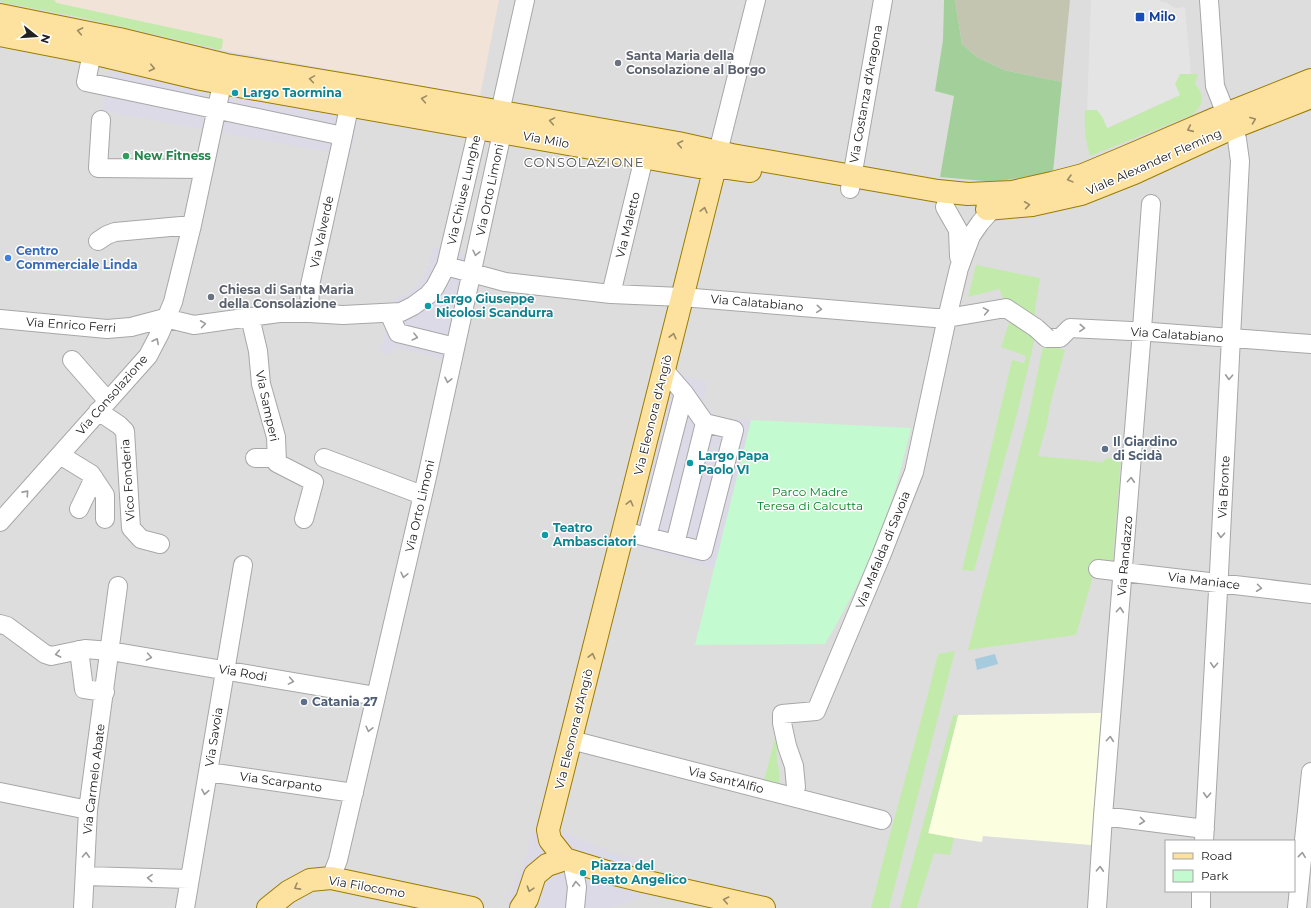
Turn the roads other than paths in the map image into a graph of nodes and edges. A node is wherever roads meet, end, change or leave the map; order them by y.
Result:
1 (525, 0) edge
2 (756, 0) edge
3 (882, 0) edge
4 (1209, 0) edge
5 (0, 14) edge
6 (0, 35) edge
7 (116, 49) junction
8 (92, 53) junction
9 (224, 74) junction
10 (1311, 80) edge
11 (357, 97) junction
12 (1311, 98) edge
13 (217, 109) junction
14 (101, 120) dead end
15 (501, 123) junction
16 (1231, 125) junction
17 (478, 129) junction
18 (341, 144) junction
19 (646, 148) junction
20 (716, 160) junction
21 (204, 169) junction
22 (851, 182) junction
23 (1151, 204) dead end
24 (945, 207) junction
25 (993, 208) junction
26 (192, 225) junction
27 (98, 241) dead end
28 (448, 258) junction
29 (959, 268) junction
30 (472, 273) junction
31 (611, 294) junction
32 (682, 298) junction
33 (309, 313) junction
34 (390, 313) junction
35 (250, 317) junction
36 (165, 318) junction
37 (947, 318) junction
38 (0, 319) edge
39 (1142, 332) junction
40 (1231, 338) junction
41 (1311, 344) edge
42 (456, 347) junction
43 (72, 360) dead end
44 (664, 370) junction
45 (684, 393) junction
46 (103, 406) junction
47 (705, 423) junction
48 (60, 455) junction
49 (255, 458) dead end
50 (276, 458) junction
51 (324, 458) dead end
52 (94, 478) junction
53 (422, 495) junction
54 (79, 509) dead end
55 (105, 519) dead end
56 (304, 519) dead end
57 (0, 522) edge
58 (623, 531) junction
59 (647, 537) junction
60 (160, 544) dead end
61 (675, 544) junction
62 (243, 565) dead end
63 (1098, 569) dead end
64 (1123, 571) junction
65 (1219, 582) junction
66 (118, 586) dead end
67 (1311, 594) edge
68 (0, 624) edge
69 (79, 650) junction
70 (110, 651) junction
71 (225, 670) junction
72 (105, 692) junction
73 (376, 696) junction
74 (571, 740) junction
75 (208, 772) junction
76 (1311, 772) edge
77 (0, 792) edge
78 (354, 793) junction
79 (793, 797) junction
80 (88, 810) junction
81 (1103, 816) junction
82 (882, 820) dead end
83 (1204, 835) edge
84 (569, 860) junction
85 (85, 876) junction
86 (331, 878) junction
87 (190, 879) junction
88 (1201, 892) edge
89 (412, 902) edge
90 (83, 908) edge
91 (185, 908) edge
92 (268, 908) edge
93 (472, 908) edge
94 (521, 908) edge
95 (575, 908) edge
96 (764, 908) edge
97 (1097, 908) edge
98 (1200, 908) edge
99 (1297, 908) edge

1 - 15 street, Via Orto Limoni
2 - 20 street, Via Eleonora d'Angiò
3 - 22 street, Via Costanza d'Aragona
4 - 16 street, Via Bronte
7 -> 5 main road
6 - 8 main road
7 - 8 main road
7 - 9 main road
8 - 13 street
9 - 11 main road
9 - 13 street, Via Consolazione
10 - 16 main road, Viale Alexander Fleming
15 -> 11 main road, Via Milo
11 - 17 main road, Via Milo
11 - 18 street, Via Valverde
16 -> 12 main road, Viale Alexander Fleming
13 - 18 street
13 - 21 street, Via Consolazione
14 - 21 street
15 - 17 main road, Via Milo
15 - 19 main road, Via Milo
15 -> 30 street, Via Orto Limoni
16 -> 22 main road, Viale Alexander Fleming
25 -> 16 main road, Viale Alexander Fleming
16 - 40 street, Via Bronte
17 - 28 street, Via Chiuse Lunghe
18 - 33 street, Via Valverde
19 - 20 main road, Via Milo
19 - 31 street, Via Maletto
20 - 22 main road, Via Milo
32 -> 20 main road, Via Eleonora d'Angiò
21 - 26 street, Via Consolazione
22 - 24 main road, Viale Alexander Fleming
23 - 39 street, Via Randazzo
24 - 25 main road, Viale Alexander Fleming
24 - 29 street
25 - 29 street
26 - 27 street
26 - 36 street, Via Consolazione
28 - 30 street, Via Calatabiano
28 - 34 street, Via Chiuse Lunghe
29 - 37 street, Via Mafalda di Savoia
30 - 31 street, Via Calatabiano
30 - 42 street, Via Orto Limoni
31 - 32 street, Via Calatabiano
32 -> 37 street, Via Calatabiano
44 -> 32 main road, Via Eleonora d'Angiò
33 - 34 street
33 - 35 street
34 -> 42 street
36 -> 35 street
35 - 50 street, Via Samperi
36 - 38 street, Via Enrico Ferri
46 -> 36 street, Via Consolazione
37 -> 39 street, Via Calatabiano
37 - 79 street, Via Mafalda di Savoia
39 - 40 street, Via Calatabiano
64 -> 39 street, Via Randazzo
40 - 41 street, Via Calatabiano
40 -> 65 street, Via Bronte
42 -> 53 street, Via Orto Limoni
43 - 46 street, Vico Fonderia
44 - 45 street
58 -> 44 main road, Via Eleonora d'Angiò
45 - 47 street
45 - 59 street
46 - 48 street, Via Consolazione
46 - 60 street, Vico Fonderia
47 - 61 street
47 - 61 street
48 - 52 street
57 -> 48 street, Via Consolazione
49 - 50 street
50 - 56 street, Via Samperi
51 - 53 street
52 - 54 street
52 - 55 street
53 -> 73 street, Via Orto Limoni
58 - 59 street
74 -> 58 main road, Via Eleonora d'Angiò
59 - 61 street
62 - 71 street, Via Savoia
63 - 64 street, Via Maniace
64 - 65 street, Via Maniace
81 -> 64 street, Via Randazzo
65 -> 67 street, Via Maniace
65 -> 83 street, Via Bronte
66 - 70 street, Via Carmelo Abate
69 -> 68 street, Via Rodi
69 - 70 street, Via Rodi
69 - 72 street
70 -> 71 street, Via Rodi
70 - 72 street, Via Carmelo Abate
71 -> 73 street, Via Rodi
71 - 75 street, Via Savoia
72 - 80 street, Via Carmelo Abate
73 -> 78 street, Via Orto Limoni
74 - 79 street, Via Sant'Alfio
74 - 84 main road, Via Eleonora d'Angiò
75 - 78 street, Via Scarpanto
75 -> 87 street, Via Savoia
99 -> 76 street
77 - 80 street
78 - 86 street, Via Orto Limoni
79 - 82 street, Via Sant'Alfio
85 -> 80 street, Via Carmelo Abate
81 -> 83 street
97 -> 81 street, Via Randazzo
84 -> 94 main road
95 -> 84 street
96 -> 84 main road
87 -> 85 street
85 - 90 street, Via Carmelo Abate
86 - 89 main road, Via Filocomo
86 -> 92 main road, Via Filocomo
87 - 91 street, Via Savoia
88 - 98 street
89 - 93 main road, Via Filocomo

